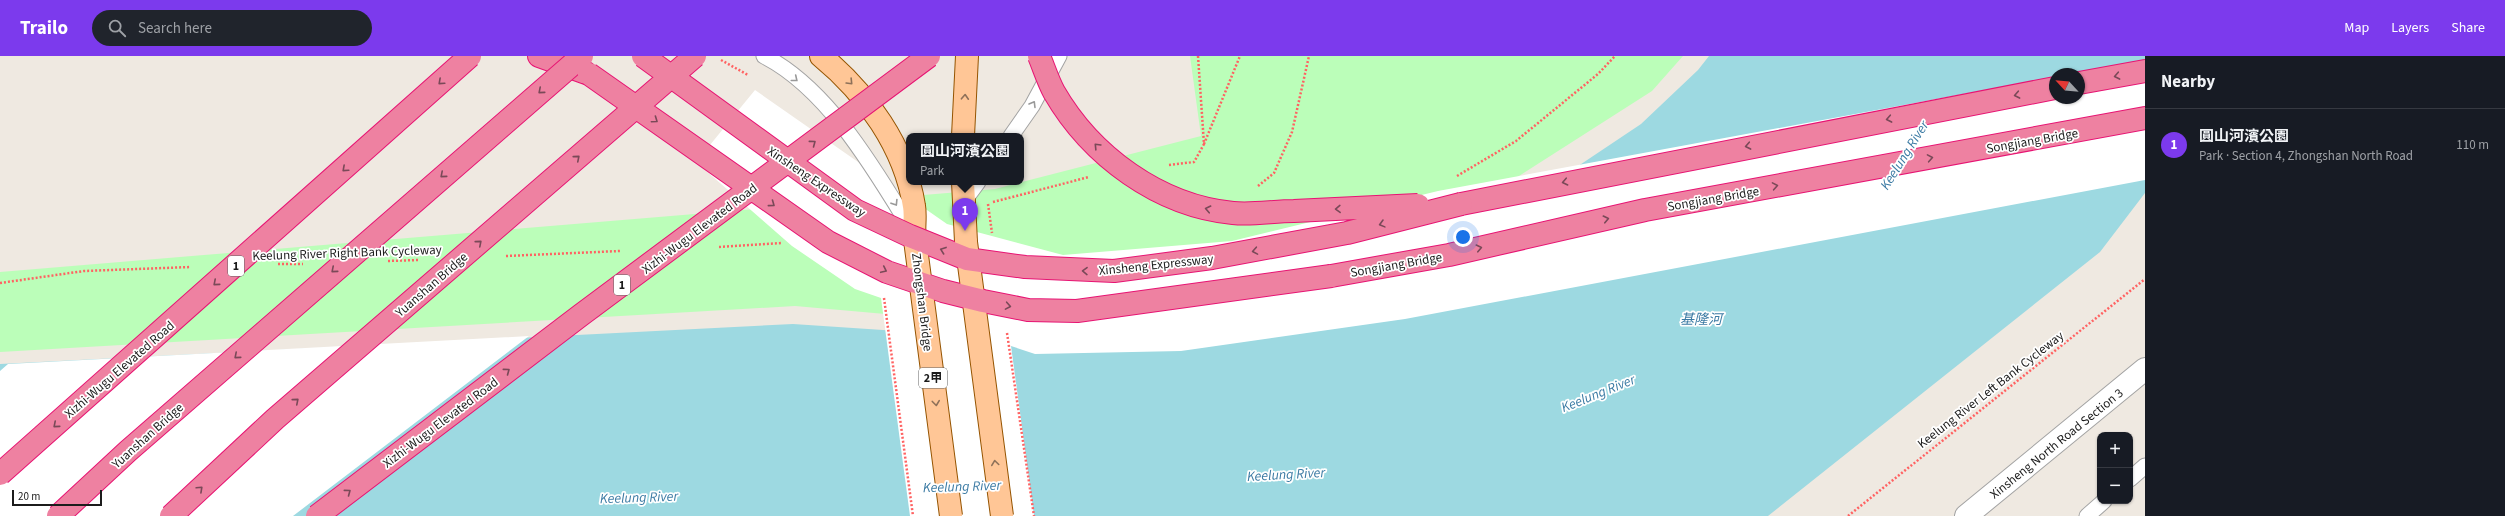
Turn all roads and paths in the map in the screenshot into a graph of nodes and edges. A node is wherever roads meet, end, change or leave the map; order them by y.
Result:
1 (470, 56) edge
2 (539, 56) edge
3 (557, 56) edge
4 (643, 56) edge
5 (695, 56) edge
6 (764, 56) edge
7 (821, 56) edge
8 (929, 56) edge
9 (967, 56) edge
10 (1039, 56) edge
11 (1059, 56) edge
12 (1198, 56) edge
13 (1240, 56) edge
14 (1309, 56) edge
15 (718, 59) dead end
16 (585, 65) edge
17 (2145, 71) edge
18 (750, 76) dead end
19 (2085, 82) edge
20 (2049, 89) edge
21 (2145, 118) edge
22 (2145, 123) edge
23 (2096, 128) junction
24 (963, 133) edge
25 (1013, 133) edge
26 (906, 176) edge
27 (908, 185) edge
28 (973, 185) edge
29 (1256, 188) dead end
30 (964, 191) edge
31 (988, 204) dead end
32 (1461, 204) junction
33 (992, 235) dead end
34 (914, 236) junction
35 (784, 243) dead end
36 (714, 247) dead end
37 (626, 251) dead end
38 (498, 257) dead end
39 (427, 259) dead end
40 (387, 261) dead end
41 (307, 263) dead end
42 (275, 264) dead end
43 (195, 267) dead end
44 (2145, 279) edge
45 (0, 283) edge
46 (884, 296) dead end
47 (1006, 328) dead end
48 (2145, 369) edge
49 (2145, 466) edge
50 (0, 474) edge
51 (2133, 476) edge
52 (2101, 504) edge
53 (58, 516) edge
54 (171, 516) edge
55 (317, 516) edge
56 (913, 516) edge
57 (951, 516) edge
58 (1002, 516) edge
59 (1034, 516) edge
60 (1848, 516) edge
61 (1966, 516) edge
62 (2087, 516) edge

1 -> 50 highway, Xizhi-Wugu Elevated Road / 1, bridge
2 - 16 highway
3 - 16 highway
32 -> 4 highway, Xinsheng Expressway, bridge
54 -> 5 highway, Yuanshan Bridge, bridge
6 -> 34 lane
7 -> 26 main road, 2甲
55 -> 8 highway, Xizhi-Wugu Elevated Road / 1, bridge
24 -> 9 main road
32 -> 10 highway, bridge
25 -> 11 lane
12 - 13 path
14 - 29 path
15 - 18 path
16 -> 23 highway, Songjiang Bridge, bridge
16 -> 53 highway, Yuanshan Bridge, bridge
17 -> 19 highway
20 -> 32 highway
21 - 23 highway
22 - 23 highway
27 -> 34 main road, 2甲
28 - 30 lane
58 -> 30 main road, bridge
31 - 33 path, bridge
34 -> 57 main road, Zhongshan Bridge / 2甲, bridge
35 - 36 path
37 - 38 path
39 - 40 path, Keelung River Right Bank Cycleway
41 - 42 path, Keelung River Right Bank Cycleway
43 - 45 path
44 - 60 path, Keelung River Left Bank Cycleway
46 - 56 path, bridge
47 - 59 path, bridge
48 - 61 street, Xinsheng North Road Section 3
49 - 51 lane
52 - 62 lane

